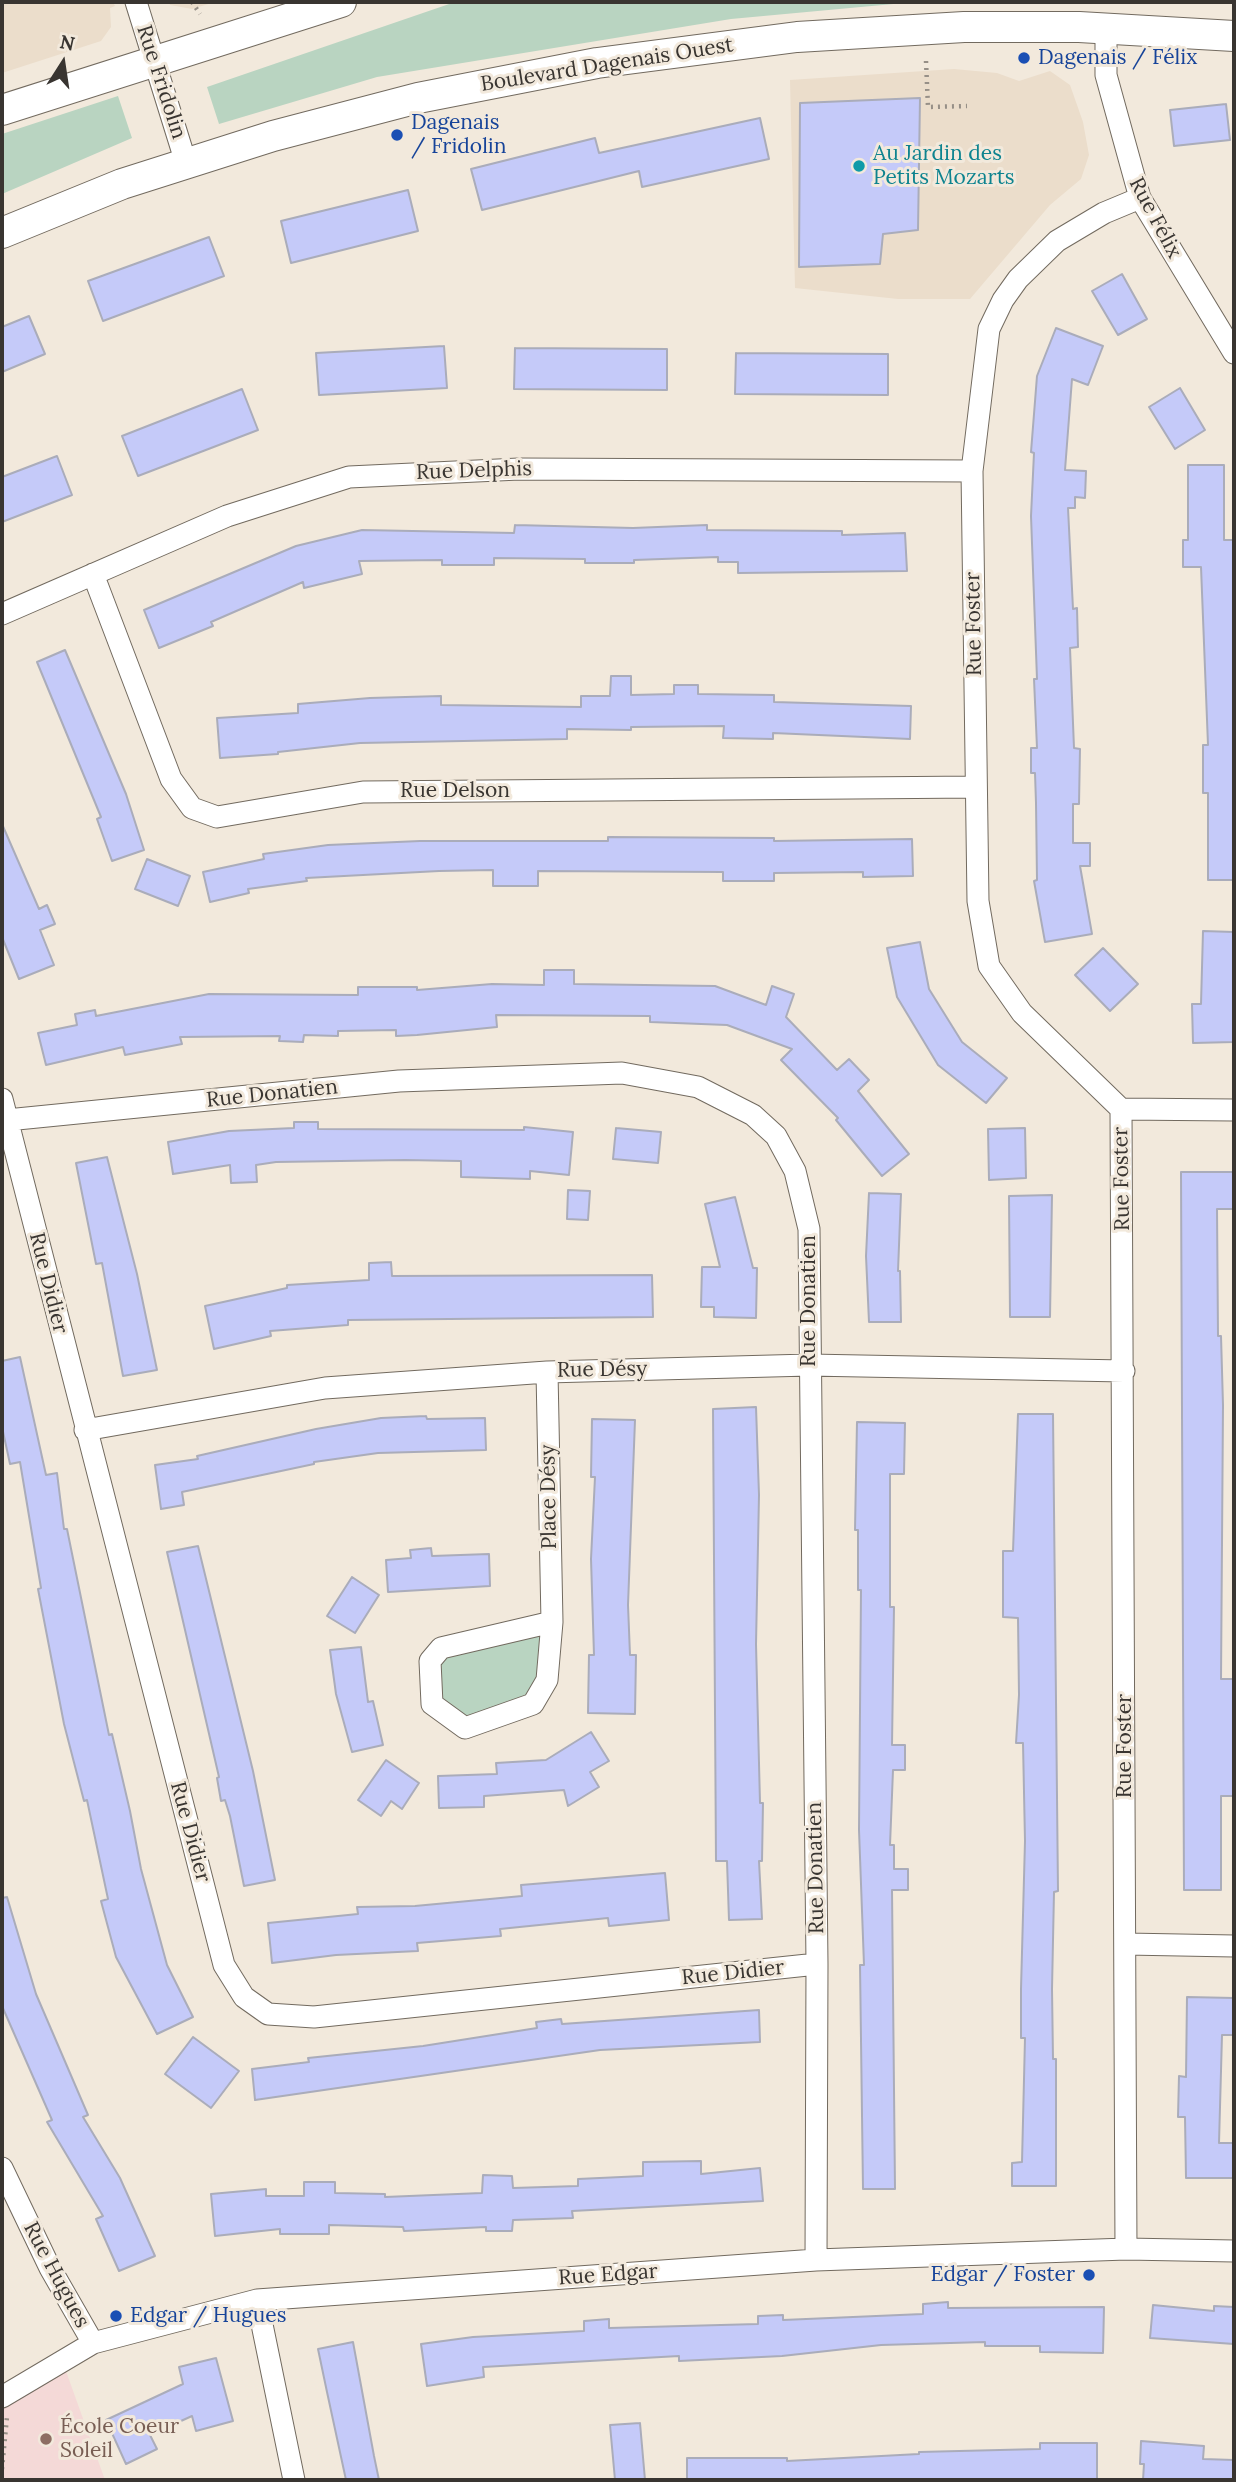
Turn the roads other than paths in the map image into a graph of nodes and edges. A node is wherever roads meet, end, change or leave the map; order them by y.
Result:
1 (135, 2) edge
2 (341, 2) edge
3 (1106, 28) junction
4 (1234, 36) edge
5 (154, 61) junction
6 (2, 110) edge
7 (187, 163) junction
8 (1140, 198) junction
9 (2, 233) edge
10 (1234, 353) edge
11 (972, 471) junction
12 (93, 574) junction
13 (2, 614) edge
14 (976, 787) junction
15 (2, 1099) edge
16 (1121, 1109) junction
17 (1234, 1110) edge
18 (8, 1120) junction
19 (809, 1366) junction
20 (1124, 1371) junction
21 (547, 1372) junction
22 (85, 1430) junction
23 (552, 1622) junction
24 (1126, 1944) junction
25 (1234, 1946) edge
26 (817, 1964) junction
27 (2, 2168) edge
28 (1126, 2249) junction
29 (1234, 2251) edge
30 (816, 2260) junction
31 (257, 2300) junction
32 (93, 2343) junction
33 (6, 2394) edge
34 (294, 2480) edge

1 - 5 street, Rue Fridolin
2 - 5 main road
3 - 4 main road, Boulevard Dagenais Ouest
3 - 7 main road, Boulevard Dagenais Ouest
3 - 8 street, Rue Félix
5 - 6 main road
5 - 7 street, Rue Fridolin
7 - 9 main road, Boulevard Dagenais Ouest
8 - 10 street, Rue Félix
8 - 11 street, Rue Foster
11 - 12 street, Rue Delphis
11 - 14 street, Rue Foster
12 - 13 street, Rue Delphis
12 - 14 street, Rue Delson
14 - 16 street, Rue Foster
15 - 18 street, Rue Didier
16 - 17 street
16 - 20 street, Rue Foster
18 - 19 street, Rue Donatien
18 - 22 street, Rue Didier
19 - 20 street, Rue Désy
19 - 21 street, Rue Désy
19 - 26 street, Rue Donatien
20 - 24 street, Rue Foster
21 - 22 street, Rue Désy
21 - 23 street, Place Désy
22 - 26 street, Rue Didier
23 - 23 street, Place Désy
24 - 25 street
24 - 28 street, Rue Foster
26 - 30 street, Rue Donatien
27 - 32 street, Rue Hugues
28 - 29 street, Rue Edgar
28 - 30 street, Rue Edgar
30 - 31 street, Rue Edgar
31 - 32 street, Rue Edgar
31 - 34 street
32 - 33 street, Rue Edgar

